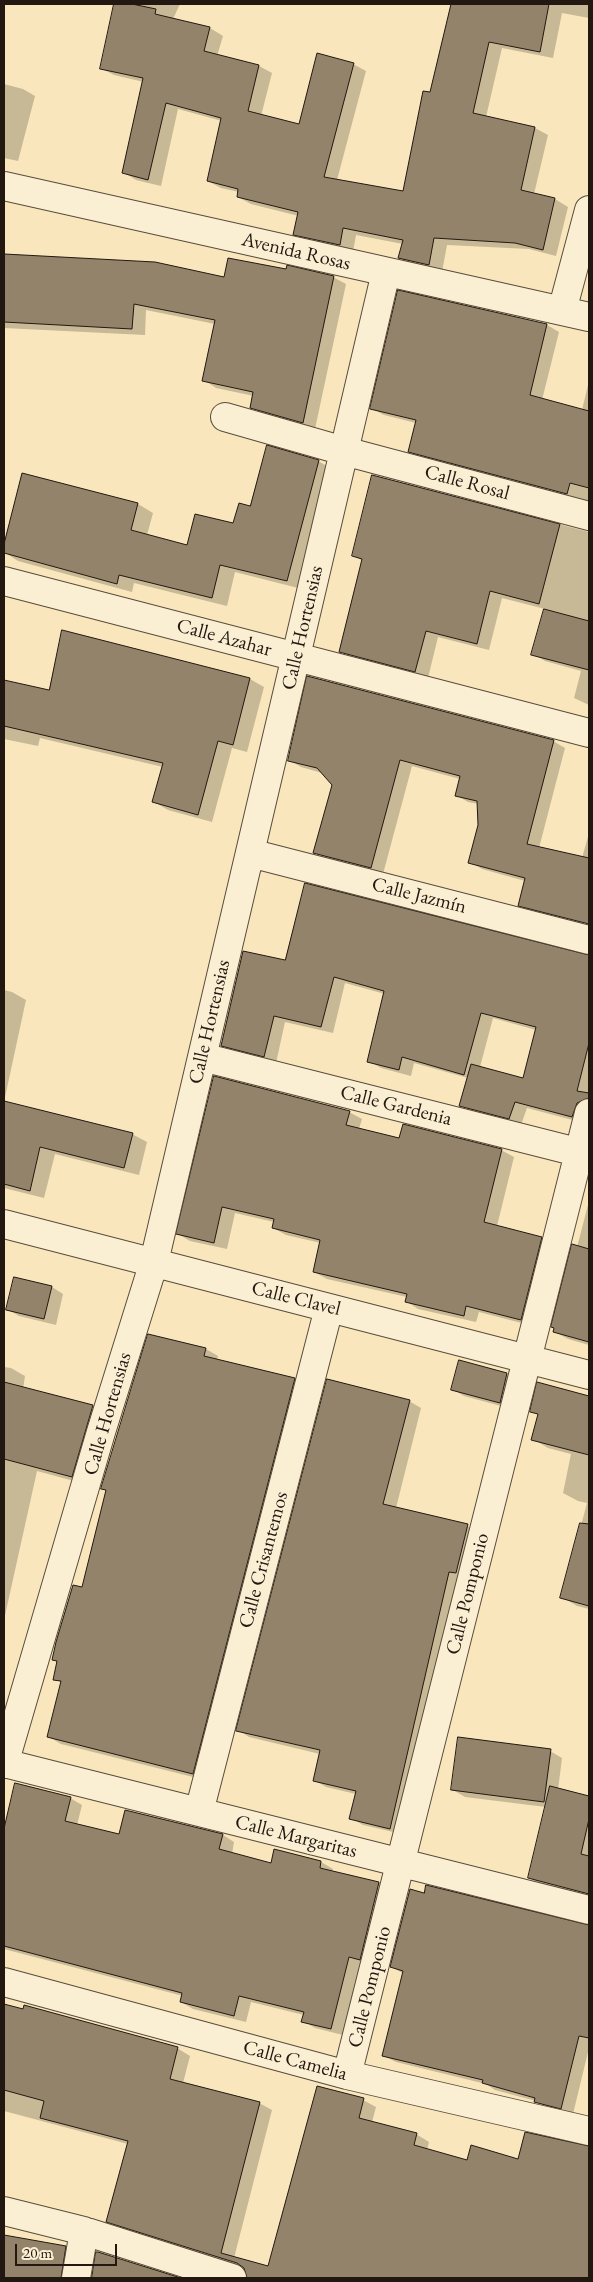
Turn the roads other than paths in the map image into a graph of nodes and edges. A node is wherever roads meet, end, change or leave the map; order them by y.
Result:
1 (4, 186) edge
2 (589, 210) edge
3 (386, 272) junction
4 (562, 311) junction
5 (589, 317) edge
6 (225, 417) dead end
7 (344, 451) junction
8 (589, 516) edge
9 (4, 582) edge
10 (296, 657) junction
11 (589, 733) edge
12 (250, 852) junction
13 (589, 940) edge
14 (202, 1057) junction
15 (589, 1113) edge
16 (584, 1154) edge
17 (4, 1224) edge
18 (154, 1262) junction
19 (329, 1308) junction
20 (528, 1359) junction
21 (589, 1375) edge
22 (4, 1764) edge
23 (199, 1812) junction
24 (401, 1863) junction
25 (589, 1910) edge
26 (4, 1982) edge
27 (347, 2075) junction
28 (589, 2131) edge
29 (4, 2211) edge
30 (84, 2231) junction
31 (76, 2278) edge
32 (232, 2278) edge

1 - 3 street, Avenida Rosas
2 - 4 street
3 - 4 street, Avenida Rosas
3 - 7 street, Calle Hortensias
4 - 5 street, Avenida Rosas
6 - 7 street, Calle Rosal
7 - 8 street, Calle Rosal
7 - 10 street, Calle Hortensias
9 - 10 street, Calle Azahar
10 - 11 street, Calle Azahar
10 - 12 street, Calle Hortensias
12 - 13 street, Calle Jazmín
12 - 14 street, Calle Hortensias
14 - 16 street, Calle Gardenia
14 - 18 street, Calle Hortensias
15 - 16 street, Calle Pomponio
16 - 20 street, Calle Pomponio
17 - 18 street, Calle Clavel
18 - 19 street, Calle Clavel
18 - 22 street, Calle Hortensias
19 - 20 street, Calle Clavel
19 - 23 street, Calle Crisantemos
20 - 21 street, Calle Clavel
20 - 24 street, Calle Pomponio
22 - 23 street, Calle Margaritas
23 - 24 street, Calle Margaritas
24 - 25 street, Calle Margaritas
24 - 27 street, Calle Pomponio
26 - 27 street, Calle Camelia
27 - 28 street, Calle Camelia
29 - 30 street
30 - 31 street
30 - 32 street

